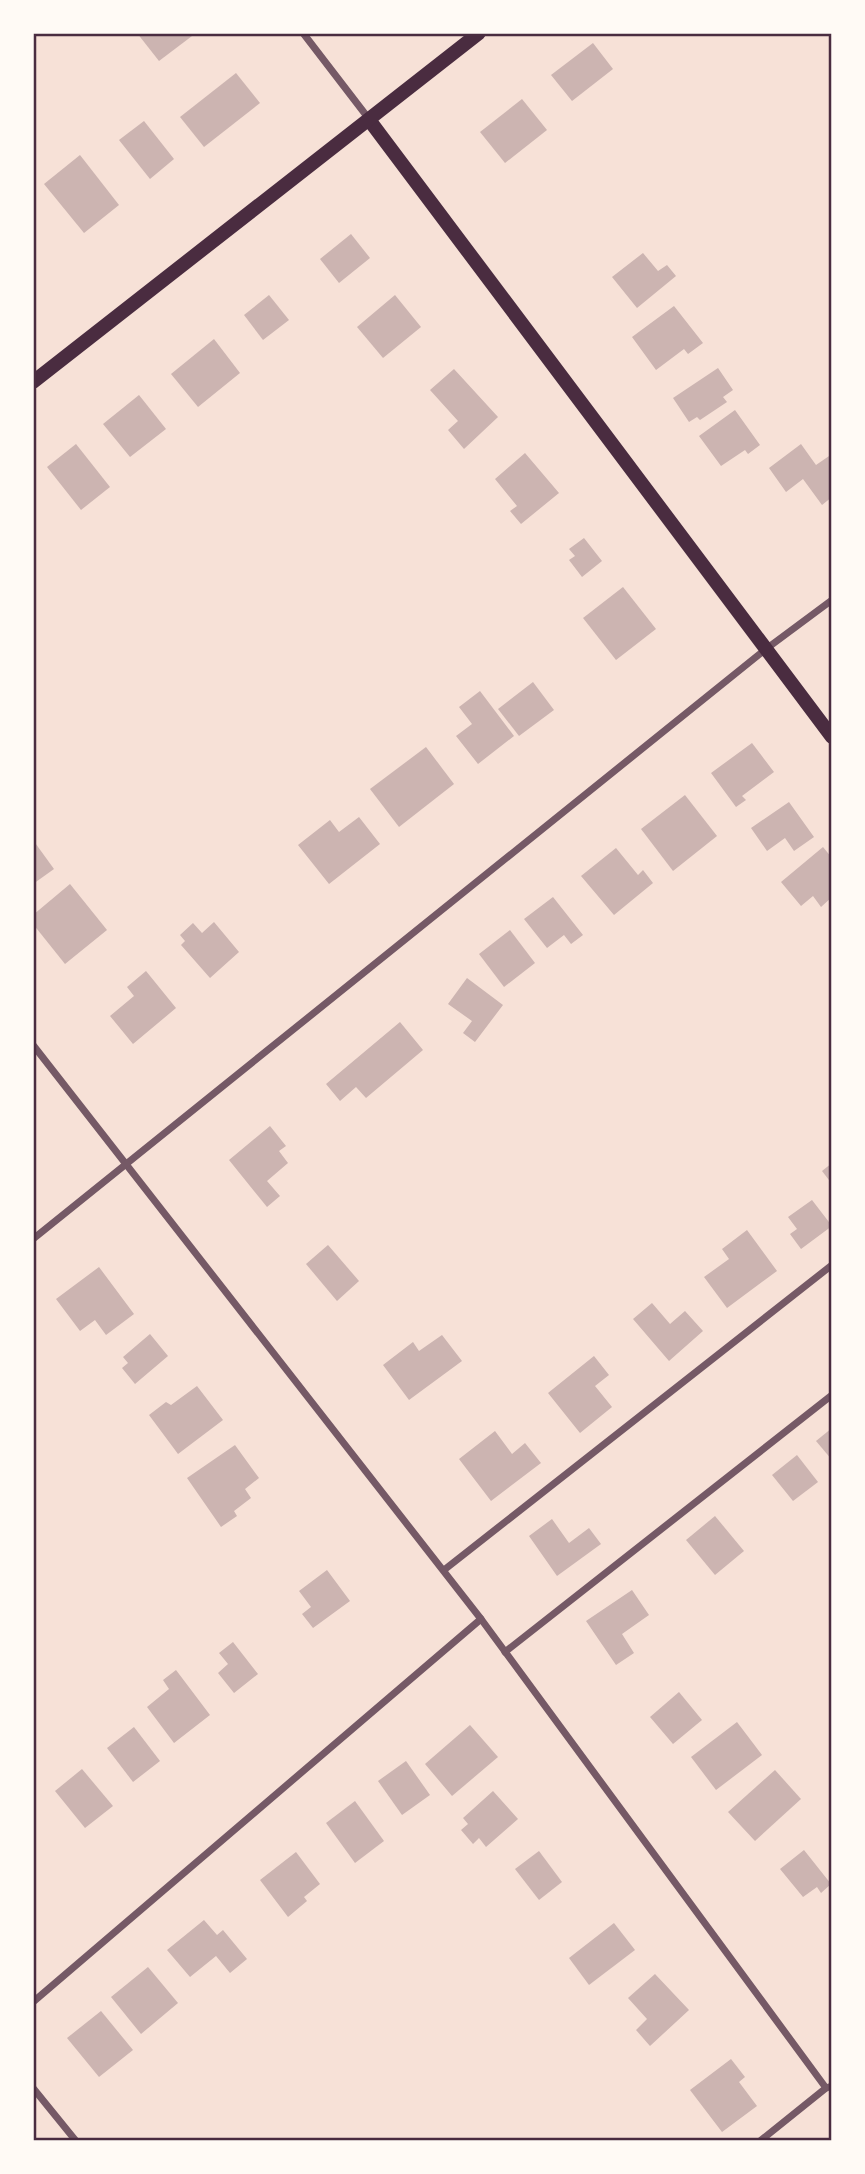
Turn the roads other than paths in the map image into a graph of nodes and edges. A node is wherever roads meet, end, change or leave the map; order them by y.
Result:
1 (303, 33) edge
2 (480, 33) edge
3 (370, 121) junction
4 (33, 382) edge
5 (832, 600) edge
6 (766, 649) junction
7 (832, 737) edge
8 (33, 1045) edge
9 (127, 1163) junction
10 (33, 1239) edge
11 (832, 1265) edge
12 (832, 1395) edge
13 (444, 1570) junction
14 (481, 1619) junction
15 (505, 1652) junction
16 (33, 2001) edge
17 (829, 2087) edge
18 (33, 2088) edge
19 (76, 2141) edge
20 (760, 2141) edge

1 - 3 street
2 - 3 main road
3 - 4 main road
3 - 6 main road
5 - 6 street
6 - 7 main road
6 - 9 street
8 - 9 street
9 - 10 street
9 - 13 street
11 - 13 street
12 - 15 street
13 - 14 street
14 - 15 street
14 - 16 street
15 - 17 street
17 - 20 street
18 - 19 street

